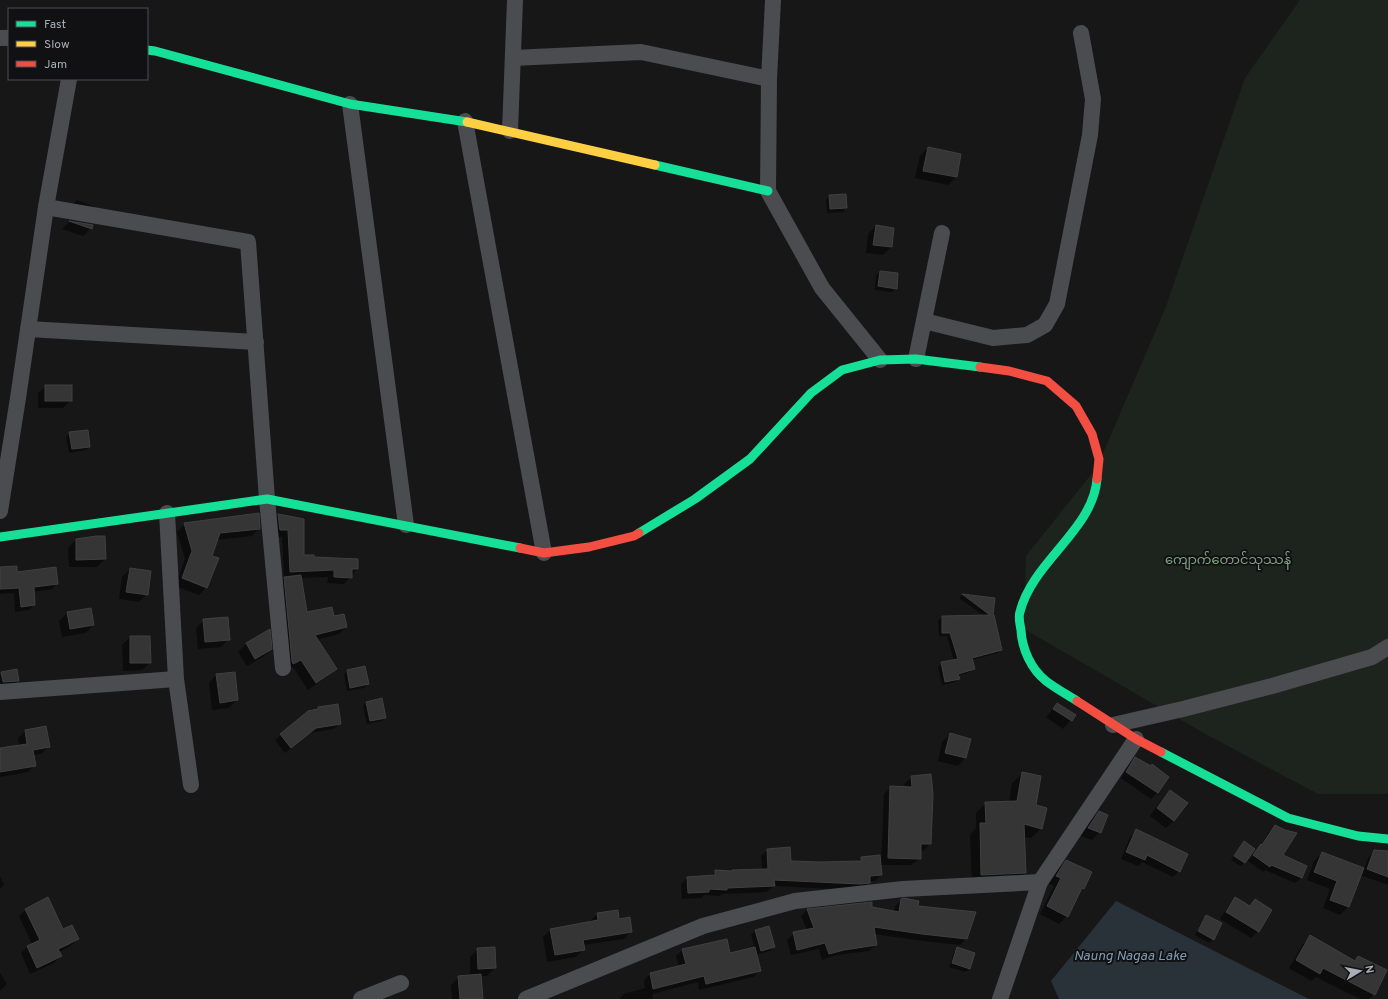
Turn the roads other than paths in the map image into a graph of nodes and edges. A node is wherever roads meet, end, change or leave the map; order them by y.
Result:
1 (515, 0) edge
2 (773, 0) edge
3 (1081, 33) dead end
4 (148, 50) edge
5 (513, 58) junction
6 (769, 79) junction
7 (69, 80) edge
8 (350, 104) junction
9 (465, 121) junction
10 (510, 131) junction
11 (768, 191) junction
12 (46, 207) junction
13 (942, 233) dead end
14 (924, 321) junction
15 (28, 329) junction
16 (256, 342) junction
17 (916, 359) junction
18 (880, 360) junction
19 (268, 499) junction
20 (0, 511) edge
21 (167, 513) junction
22 (406, 524) junction
23 (0, 537) edge
24 (544, 553) junction
25 (1388, 648) edge
26 (283, 668) dead end
27 (176, 679) junction
28 (0, 692) edge
29 (1113, 725) junction
30 (1136, 739) junction
31 (191, 785) dead end
32 (1388, 839) edge
33 (1040, 882) junction
34 (401, 983) dead end
35 (361, 999) edge
36 (526, 999) edge
37 (1000, 999) edge

1 - 5 street
2 - 6 street
3 - 14 street
4 - 8 street
5 - 6 street
5 - 10 street
6 - 11 street
7 - 12 street
8 - 9 street
8 - 22 street
9 - 10 street
9 - 24 street
10 - 11 street
11 - 18 street
12 - 15 street
12 - 16 street
13 - 14 street
14 - 17 street
15 - 16 street
15 - 20 street
16 - 19 street
17 - 18 street
17 - 29 street
18 - 24 street
19 - 21 street
19 - 22 street
19 - 26 street
21 - 23 street
21 - 27 street
22 - 24 street
25 - 29 street
27 - 28 street
27 - 31 street
29 - 30 street
30 - 32 street
30 - 33 street
33 - 36 street
33 - 37 street
34 - 35 street

